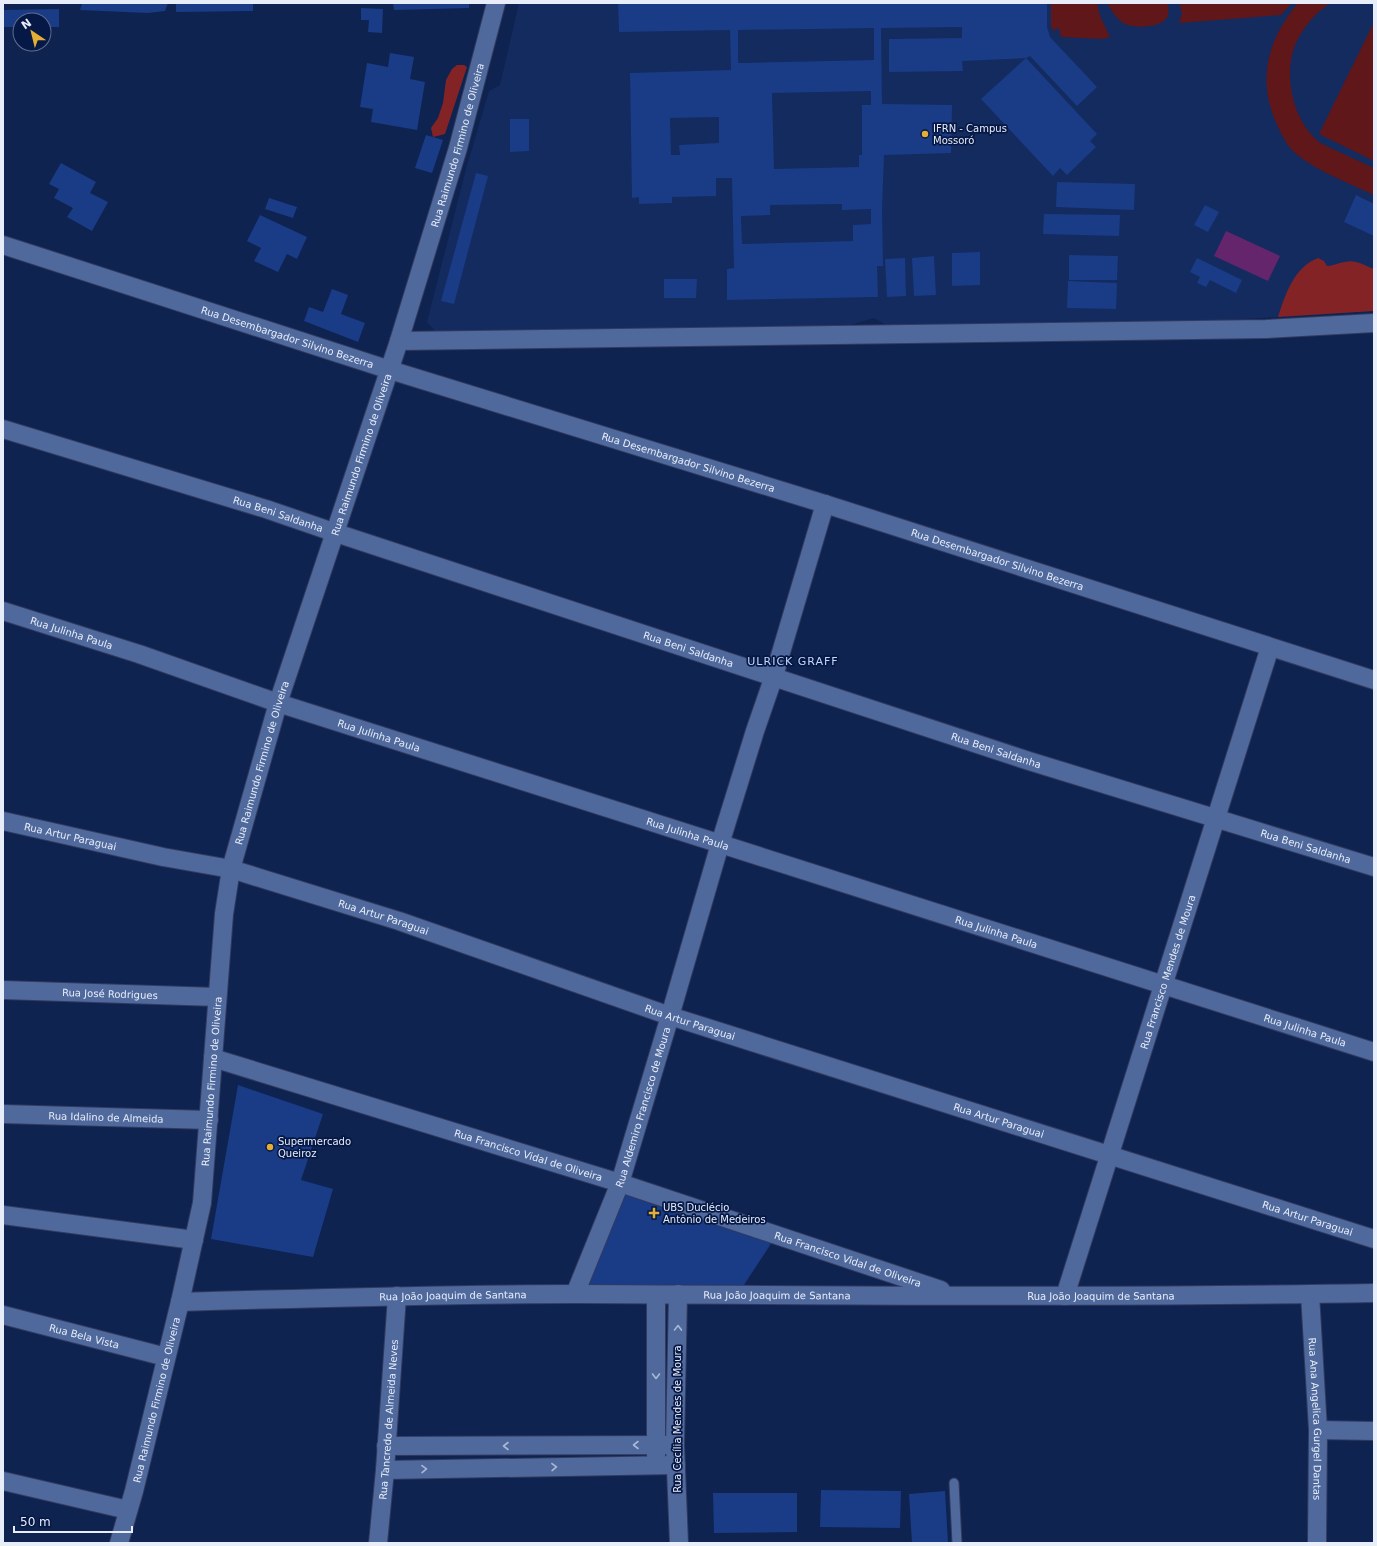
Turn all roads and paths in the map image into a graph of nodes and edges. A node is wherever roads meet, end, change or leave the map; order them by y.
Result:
1 (496, 3) edge
2 (3, 245) edge
3 (1374, 324) edge
4 (399, 341) junction
5 (390, 370) junction
6 (3, 429) edge
7 (825, 504) junction
8 (336, 533) junction
9 (3, 611) edge
10 (1270, 647) junction
11 (774, 676) junction
12 (1374, 680) edge
13 (278, 703) junction
14 (1216, 818) junction
15 (3, 821) edge
16 (720, 844) junction
17 (1374, 867) edge
18 (232, 869) junction
19 (1162, 986) junction
20 (3, 990) edge
21 (217, 997) junction
22 (670, 1016) junction
23 (1374, 1052) edge
24 (213, 1058) junction
25 (3, 1114) edge
26 (208, 1120) junction
27 (1109, 1155) junction
28 (620, 1183) junction
29 (3, 1215) edge
30 (1374, 1239) edge
31 (194, 1240) junction
32 (1374, 1293) edge
33 (575, 1294) junction
34 (678, 1294) junction
35 (1310, 1294) junction
36 (656, 1295) junction
37 (956, 1295) junction
38 (398, 1296) junction
39 (1065, 1296) junction
40 (180, 1302) junction
41 (3, 1315) edge
42 (166, 1357) junction
43 (1318, 1430) junction
44 (1374, 1431) edge
45 (655, 1445) junction
46 (675, 1445) junction
47 (386, 1446) junction
48 (656, 1466) junction
49 (676, 1466) junction
50 (385, 1470) junction
51 (3, 1481) edge
52 (954, 1483) dead end
53 (128, 1510) junction
54 (119, 1543) edge
55 (378, 1543) edge
56 (679, 1543) edge
57 (957, 1543) edge
58 (1317, 1543) edge

1 - 4 street, Rua Raimundo Firmino de Oliveira
2 - 5 street, Rua Desembargador Silvino Bezerra
3 - 4 street
4 - 5 street, Rua Raimundo Firmino de Oliveira
5 - 7 street, Rua Desembargador Silvino Bezerra
5 - 8 street, Rua Raimundo Firmino de Oliveira
6 - 8 street, Rua Beni Saldanha
7 - 10 street, Rua Desembargador Silvino Bezerra
7 - 11 street, Rua Aldemiro Francisco de Moura
8 - 11 street, Rua Beni Saldanha
8 - 13 street, Rua Raimundo Firmino de Oliveira
9 - 13 street, Rua Julinha Paula
10 - 12 street, Rua Desembargador Silvino Bezerra
10 - 14 street, Rua Francisco Mendes de Moura
11 - 14 street, Rua Beni Saldanha
11 - 16 street, Rua Aldemiro Francisco de Moura
13 - 16 street, Rua Julinha Paula
13 - 18 street, Rua Raimundo Firmino de Oliveira
14 - 17 street, Rua Beni Saldanha
14 - 19 street, Rua Francisco Mendes de Moura
15 - 18 street, Rua Artur Paraguai
16 - 19 street, Rua Julinha Paula
16 - 22 street, Rua Aldemiro Francisco de Moura
18 - 21 street, Rua Raimundo Firmino de Oliveira
18 - 22 street, Rua Artur Paraguai
19 - 23 street, Rua Julinha Paula
19 - 27 street, Rua Francisco Mendes de Moura
20 - 21 street, Rua José Rodrigues
21 - 24 street, Rua Raimundo Firmino de Oliveira
22 - 27 street, Rua Artur Paraguai
22 - 28 street, Rua Aldemiro Francisco de Moura
24 - 26 street, Rua Raimundo Firmino de Oliveira
24 - 28 street, Rua Francisco Vidal de Oliveira
25 - 26 street, Rua Idalino de Almeida
26 - 31 street, Rua Raimundo Firmino de Oliveira
27 - 30 street, Rua Artur Paraguai
27 - 39 street, Rua Francisco Mendes de Moura
28 - 33 street, Rua Aldemiro Francisco de Moura
28 - 37 street, Rua Francisco Vidal de Oliveira
29 - 31 street
31 - 40 street, Rua Raimundo Firmino de Oliveira
32 - 35 street, Rua João Joaquim de Santana
33 - 36 street, Rua João Joaquim de Santana
33 - 38 street, Rua João Joaquim de Santana
34 - 36 street, Rua João Joaquim de Santana
34 - 37 street, Rua João Joaquim de Santana
46 -> 34 street, Rua Cecília Mendes de Moura
35 - 39 street, Rua João Joaquim de Santana
35 - 43 street, Rua Ana Angelica Gurgel Dantas
36 -> 45 street
37 - 39 street, Rua João Joaquim de Santana
38 - 40 street, Rua João Joaquim de Santana
38 - 47 street, Rua Tancredo de Almeida Neves
40 - 42 street, Rua Raimundo Firmino de Oliveira
41 - 42 street, Rua Bela Vista
42 - 53 street, Rua Raimundo Firmino de Oliveira
43 - 44 street
43 - 58 street, Rua Ana Angelica Gurgel Dantas
45 - 46 street
45 -> 47 street
45 - 48 street
46 - 49 street, Rua Cecília Mendes de Moura
47 - 50 street, Rua Tancredo de Almeida Neves
48 - 49 street
50 -> 48 street
49 - 56 street, Rua Cecília Mendes de Moura
50 - 55 street, Rua Tancredo de Almeida Neves
51 - 53 street
52 - 57 lane
53 - 54 street, Rua Raimundo Firmino de Oliveira

